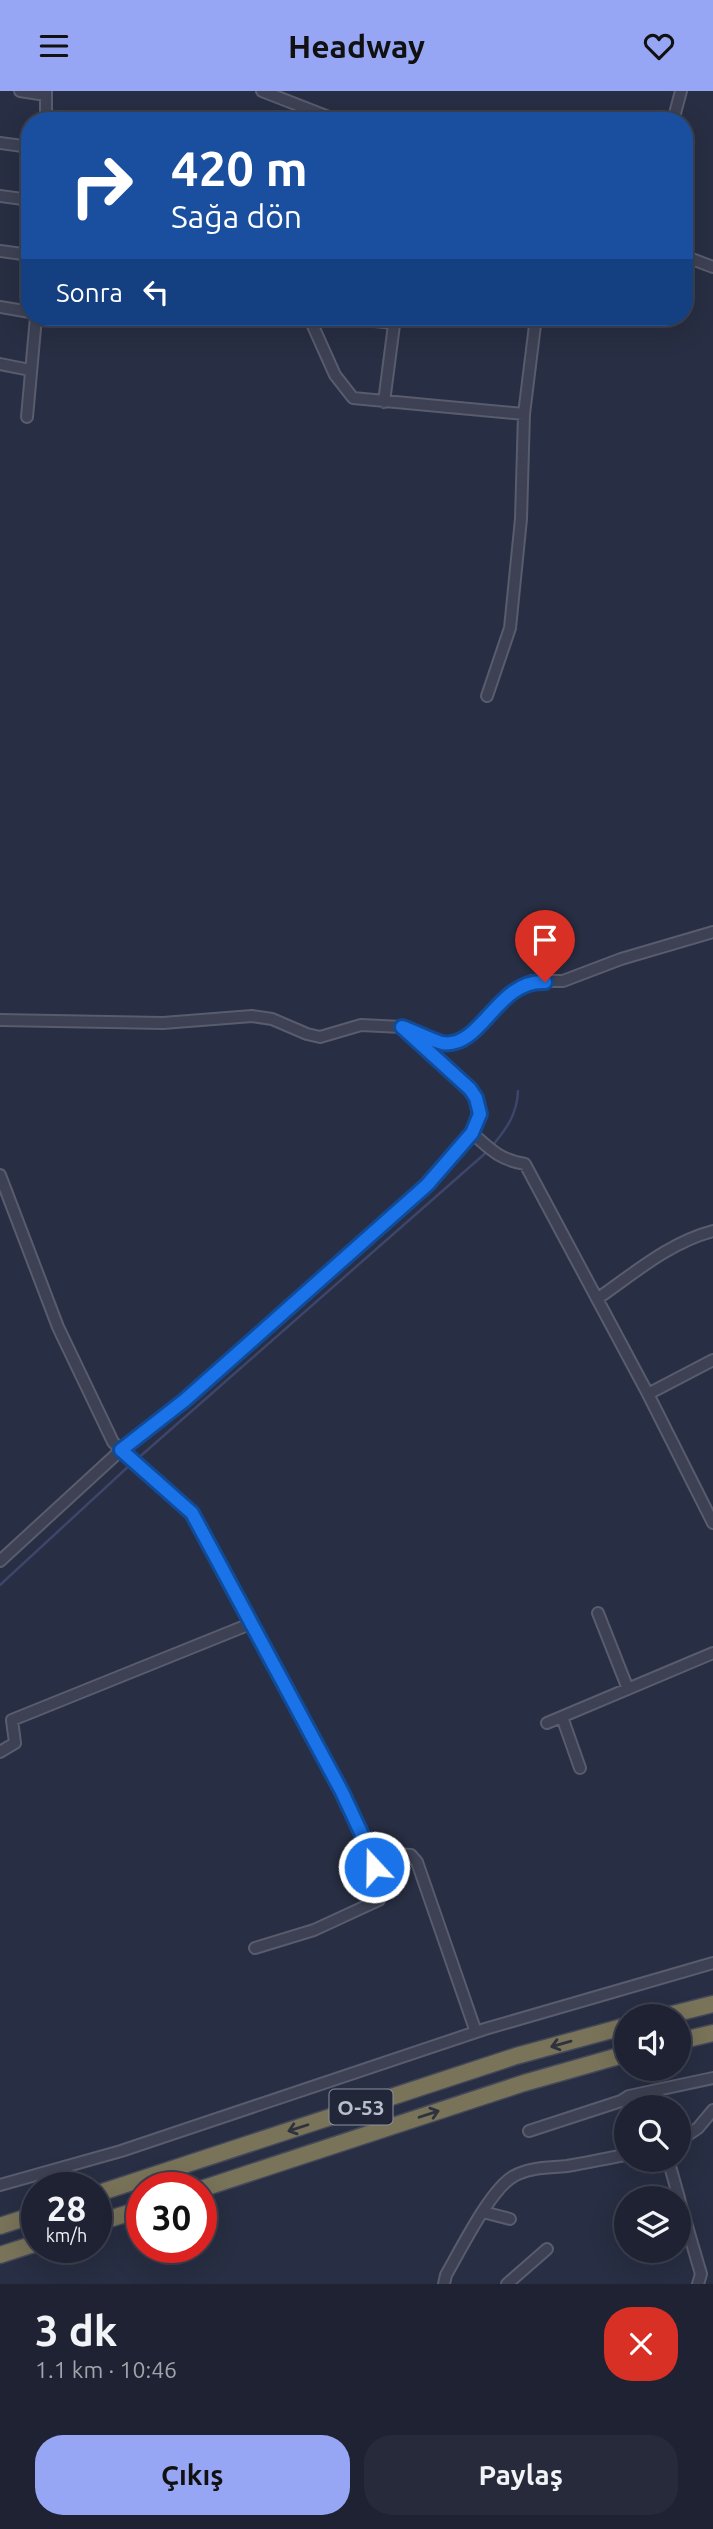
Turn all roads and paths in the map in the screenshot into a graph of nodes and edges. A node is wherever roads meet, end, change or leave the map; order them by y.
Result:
1 (20, 91) edge
2 (262, 91) edge
3 (681, 91) edge
4 (46, 93) edge
5 (46, 112) edge
6 (315, 112) edge
7 (675, 112) edge
8 (0, 143) edge
9 (21, 146) edge
10 (0, 196) edge
11 (21, 199) edge
12 (0, 251) edge
13 (21, 254) edge
14 (693, 259) edge
15 (713, 267) edge
16 (0, 307) edge
17 (21, 310) edge
18 (35, 326) edge
19 (313, 326) edge
20 (394, 326) edge
21 (535, 326) edge
22 (0, 363) edge
23 (30, 370) junction
24 (384, 402) junction
25 (524, 414) junction
26 (27, 417) dead end
27 (487, 696) dead end
28 (713, 932) edge
29 (0, 1020) edge
30 (402, 1027) junction
31 (476, 1136) junction
32 (0, 1175) edge
33 (713, 1231) edge
34 (597, 1299) junction
35 (713, 1360) edge
36 (648, 1394) junction
37 (123, 1453) junction
38 (713, 1523) edge
39 (0, 1561) edge
40 (598, 1612) dead end
41 (250, 1624) junction
42 (713, 1653) edge
43 (628, 1689) junction
44 (562, 1717) junction
45 (547, 1723) dead end
46 (0, 1752) edge
47 (580, 1768) dead end
48 (370, 1852) junction
49 (255, 1948) dead end
50 (713, 1963) edge
51 (713, 2004) edge
52 (691, 2010) edge
53 (614, 2029) edge
54 (476, 2032) junction
55 (713, 2033) edge
56 (691, 2038) edge
57 (614, 2057) edge
58 (713, 2078) edge
59 (713, 2110) edge
60 (529, 2131) dead end
61 (691, 2133) edge
62 (614, 2157) edge
63 (217, 2184) edge
64 (0, 2185) edge
65 (112, 2190) edge
66 (483, 2212) junction
67 (21, 2219) edge
68 (510, 2219) dead end
69 (0, 2226) edge
70 (691, 2239) edge
71 (21, 2248) edge
72 (547, 2249) dead end
73 (0, 2255) edge
74 (444, 2284) edge
75 (507, 2284) edge
76 (698, 2284) edge

1 - 4 street
2 - 6 street
3 - 7 street
4 - 5 street
8 - 9 street
10 - 11 street
12 - 13 street
14 - 15 street
16 - 17 street
18 - 23 street
19 - 24 street
20 - 24 street
21 - 25 street
22 - 23 street
23 - 26 street
24 - 25 street
25 - 27 street
28 - 30 street
29 - 30 street
30 - 31 street
31 - 34 street
31 - 37 street
32 - 37 street
33 - 34 street
34 - 36 street
35 - 36 street
36 - 38 street
37 - 39 street
37 - 41 street
40 - 43 street
41 - 46 street
41 - 48 street
42 - 43 street
43 - 44 street
44 - 45 street
44 - 47 street
48 - 49 street
48 - 54 street
50 - 54 street
51 - 52 highway
53 -> 65 highway, O-53
54 - 64 street
55 - 56 highway
63 -> 57 highway, O-53
58 - 60 street
59 - 61 street
62 - 66 street
66 - 68 street
66 - 74 street
67 - 69 highway
70 - 76 street
71 - 73 highway
72 - 75 street

